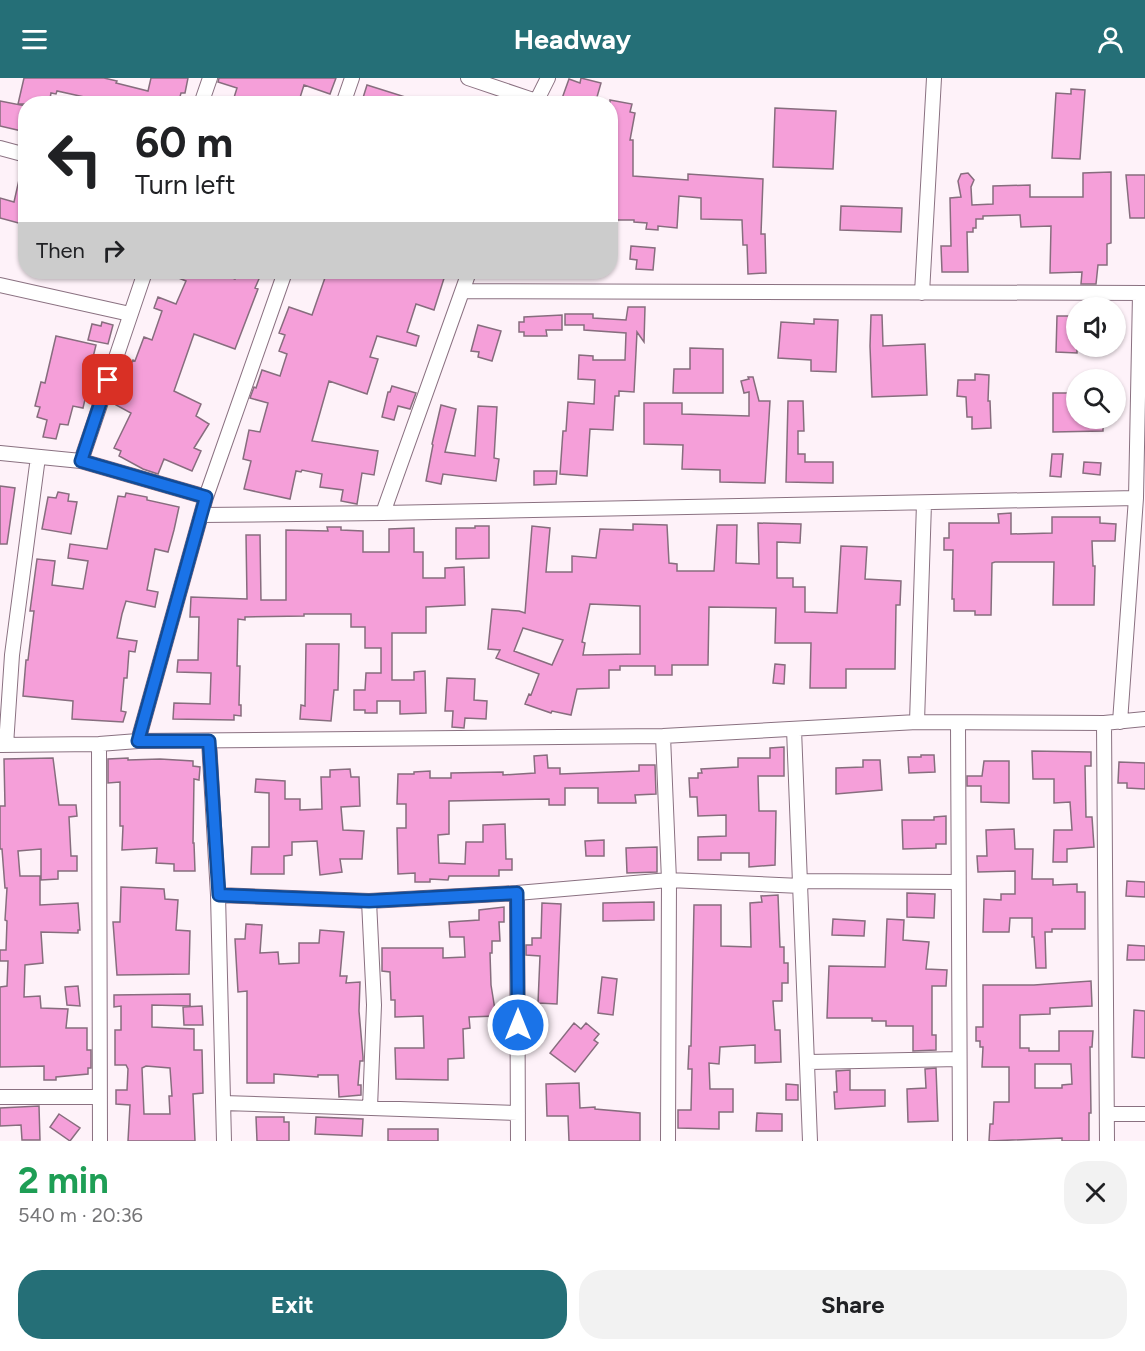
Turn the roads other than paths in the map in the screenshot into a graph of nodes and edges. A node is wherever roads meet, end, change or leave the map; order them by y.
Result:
1 (210, 78) edge
2 (352, 78) edge
3 (468, 78) edge
4 (548, 78) edge
5 (934, 78) edge
6 (204, 96) edge
7 (346, 96) edge
8 (519, 96) edge
9 (539, 96) edge
10 (0, 148) edge
11 (18, 153) edge
12 (142, 279) edge
13 (283, 279) edge
14 (467, 279) edge
15 (0, 285) edge
16 (463, 291) junction
17 (922, 293) junction
18 (1143, 294) edge
19 (130, 314) junction
20 (0, 453) edge
21 (38, 457) junction
22 (81, 461) junction
23 (206, 497) junction
24 (1136, 498) junction
25 (924, 503) junction
26 (382, 513) junction
27 (201, 515) junction
28 (1145, 719) edge
29 (1120, 722) junction
30 (917, 723) junction
31 (1104, 723) junction
32 (958, 724) junction
33 (794, 729) junction
34 (663, 736) junction
35 (138, 741) junction
36 (209, 741) junction
37 (99, 744) junction
38 (3, 745) edge
39 (669, 880) junction
40 (958, 882) junction
41 (801, 884) junction
42 (517, 893) junction
43 (219, 895) junction
44 (369, 901) junction
45 (959, 1059) junction
46 (808, 1062) junction
47 (0, 1097) edge
48 (100, 1097) junction
49 (223, 1103) junction
50 (370, 1108) junction
51 (518, 1113) junction
52 (1107, 1114) junction
53 (1145, 1114) edge
54 (100, 1141) edge
55 (224, 1141) edge
56 (518, 1141) edge
57 (668, 1141) edge
58 (810, 1141) edge
59 (960, 1141) edge
60 (1107, 1141) edge

1 - 6 street
2 - 7 street
3 - 8 street
4 - 9 street
5 - 17 street
10 - 11 street
12 - 19 street
13 - 23 street
14 - 16 street
15 - 19 street
16 - 17 street
16 - 26 street
17 - 18 street
18 - 24 street
19 - 22 street
20 - 21 street
21 - 22 street
21 - 38 street
22 - 23 street
23 - 27 street
24 - 25 street
24 - 29 street
25 - 26 street
25 - 30 street
26 - 27 street
27 - 35 street
28 - 29 street
29 - 31 street
30 - 32 street
30 - 33 street
31 - 32 street
31 - 52 street
32 - 40 street
33 - 34 street
33 - 41 street
34 - 36 street
34 - 39 street
35 - 36 street
35 - 37 street
36 - 43 street
37 - 38 street
37 - 48 street
39 - 41 street
39 - 42 street
39 - 57 street
40 - 41 street
40 - 45 street
41 - 46 street
42 - 44 street
42 - 51 street
43 - 44 street
43 - 49 street
44 - 50 street
45 - 46 street
45 - 59 street
46 - 58 street
47 - 48 street
48 - 54 street
49 - 50 street
49 - 55 street
50 - 51 street
51 - 56 street
52 - 53 street
52 - 60 street

